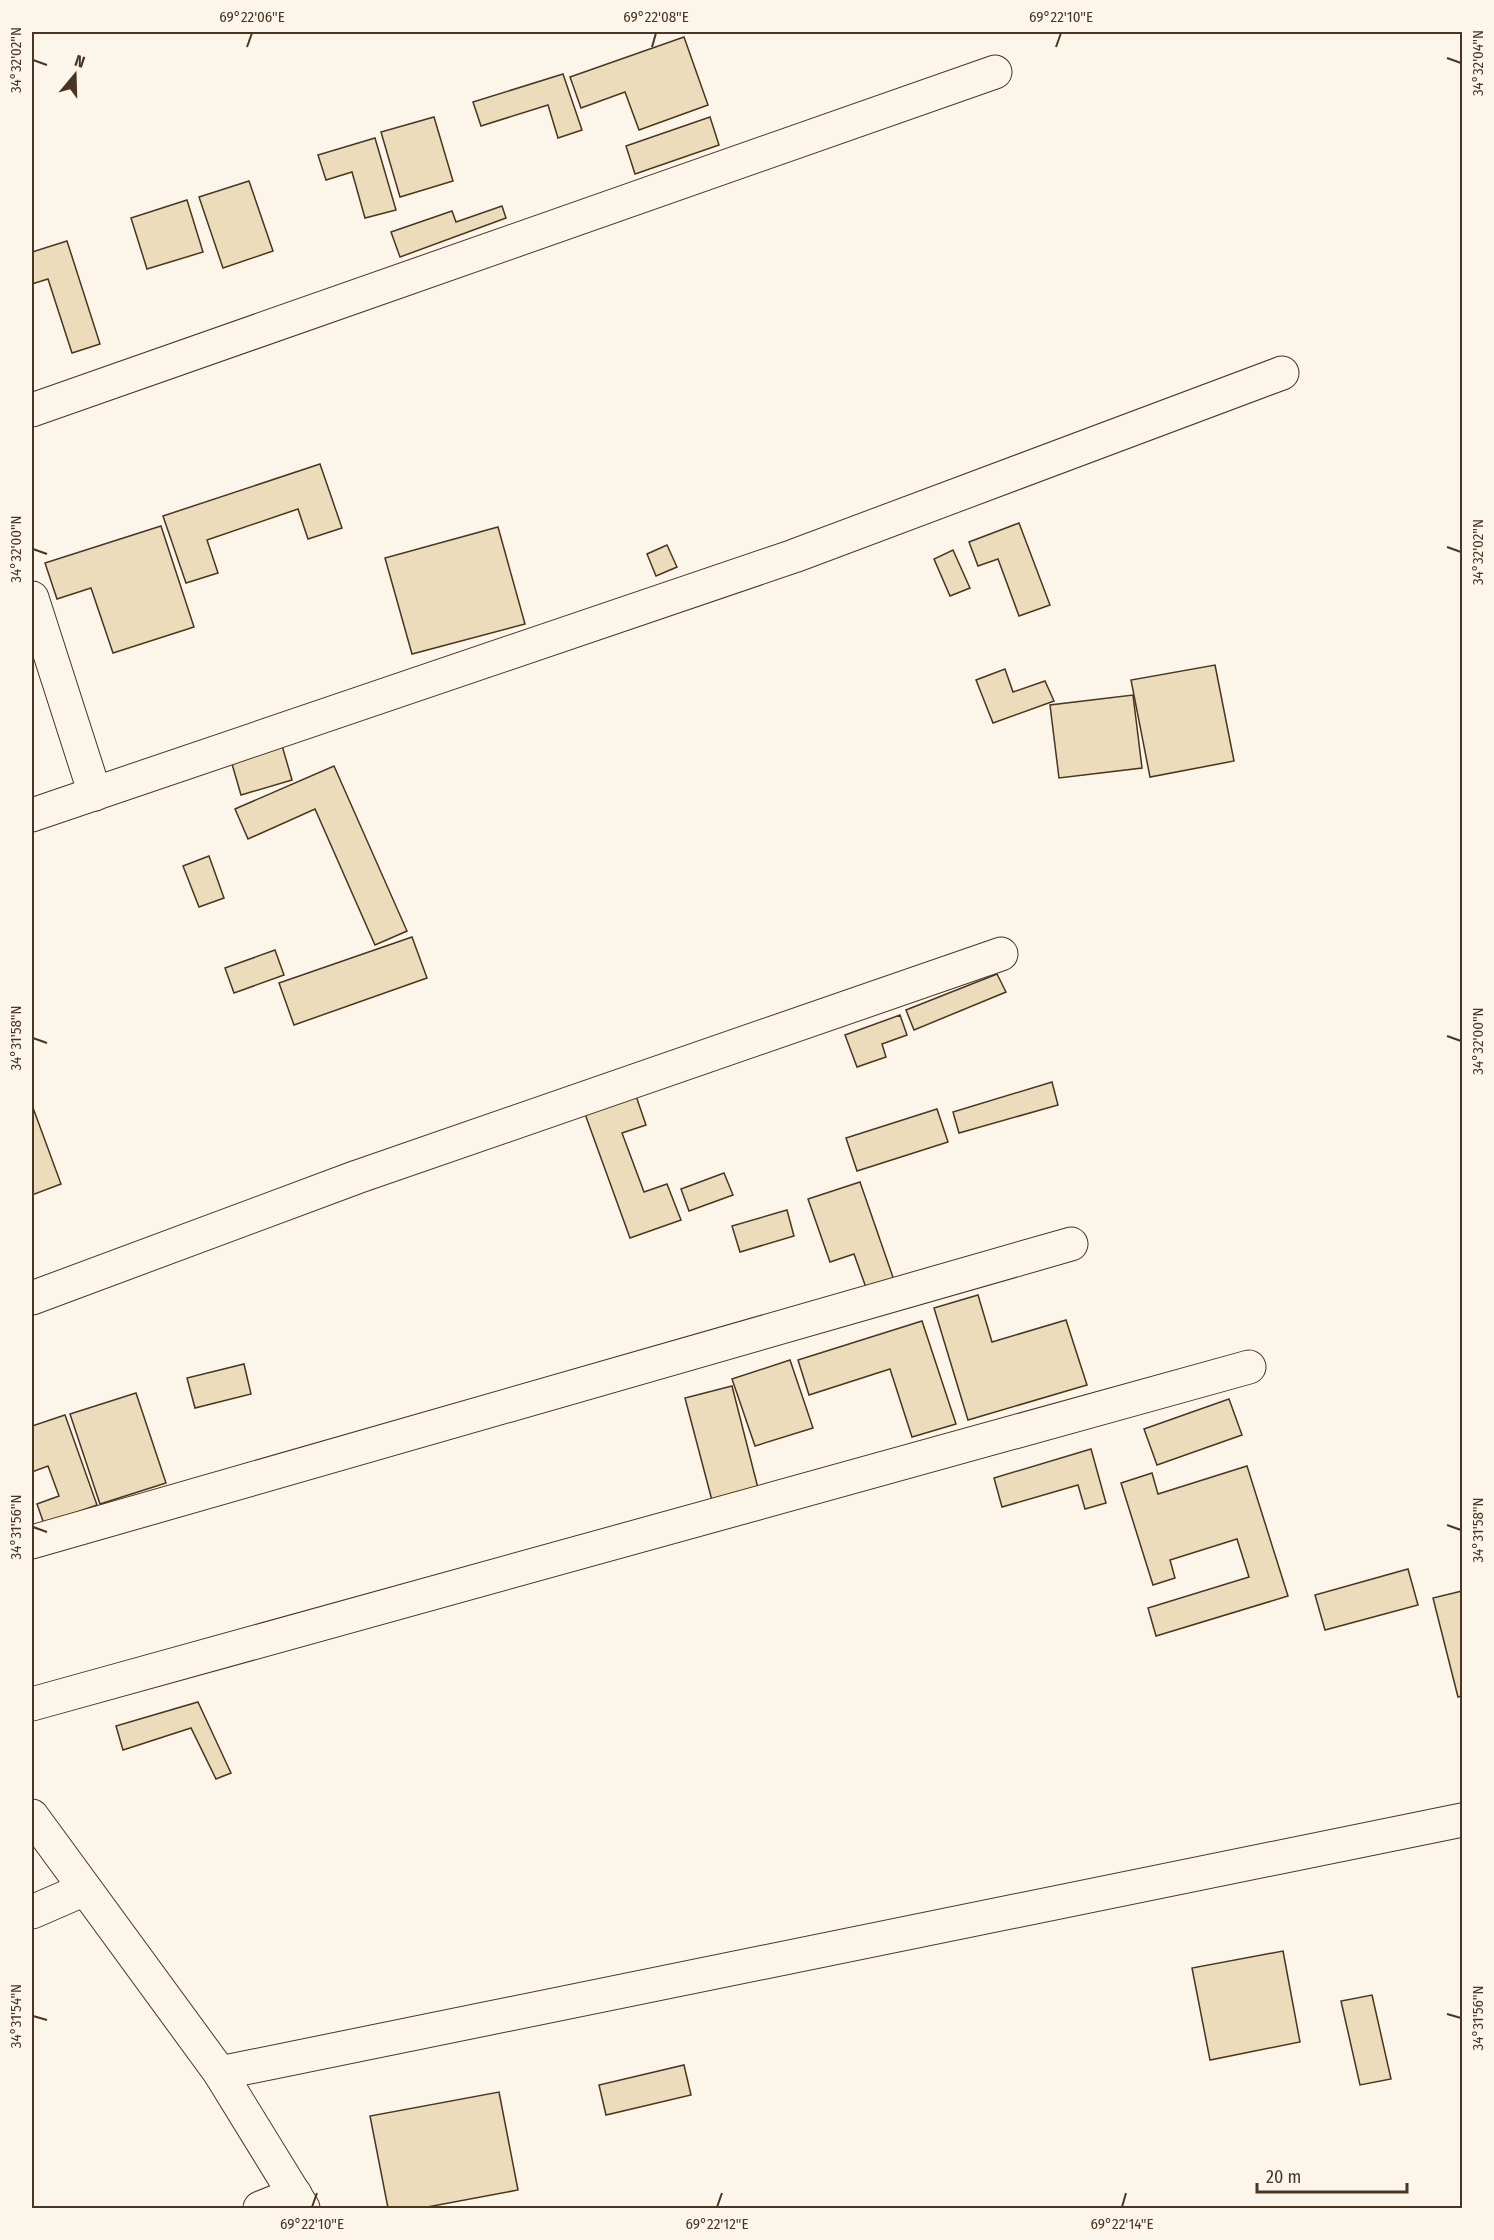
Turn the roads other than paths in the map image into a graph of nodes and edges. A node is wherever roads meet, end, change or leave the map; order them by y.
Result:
1 (995, 72) dead end
2 (1282, 373) dead end
3 (32, 410) edge
4 (32, 598) edge
5 (95, 794) junction
6 (32, 814) edge
7 (1001, 954) dead end
8 (1071, 1244) dead end
9 (32, 1298) edge
10 (1249, 1367) dead end
11 (32, 1542) edge
12 (32, 1704) edge
13 (32, 1816) edge
14 (1462, 1820) edge
15 (85, 1889) junction
16 (32, 1912) edge
17 (220, 2073) junction
18 (299, 2201) edge
19 (260, 2208) edge

1 - 3 street
2 - 5 street
4 - 5 street
5 - 6 street
7 - 9 street
8 - 11 street
10 - 12 street
13 - 15 street
14 - 17 street
15 - 16 street
15 - 17 street
17 - 18 street
18 - 19 street

